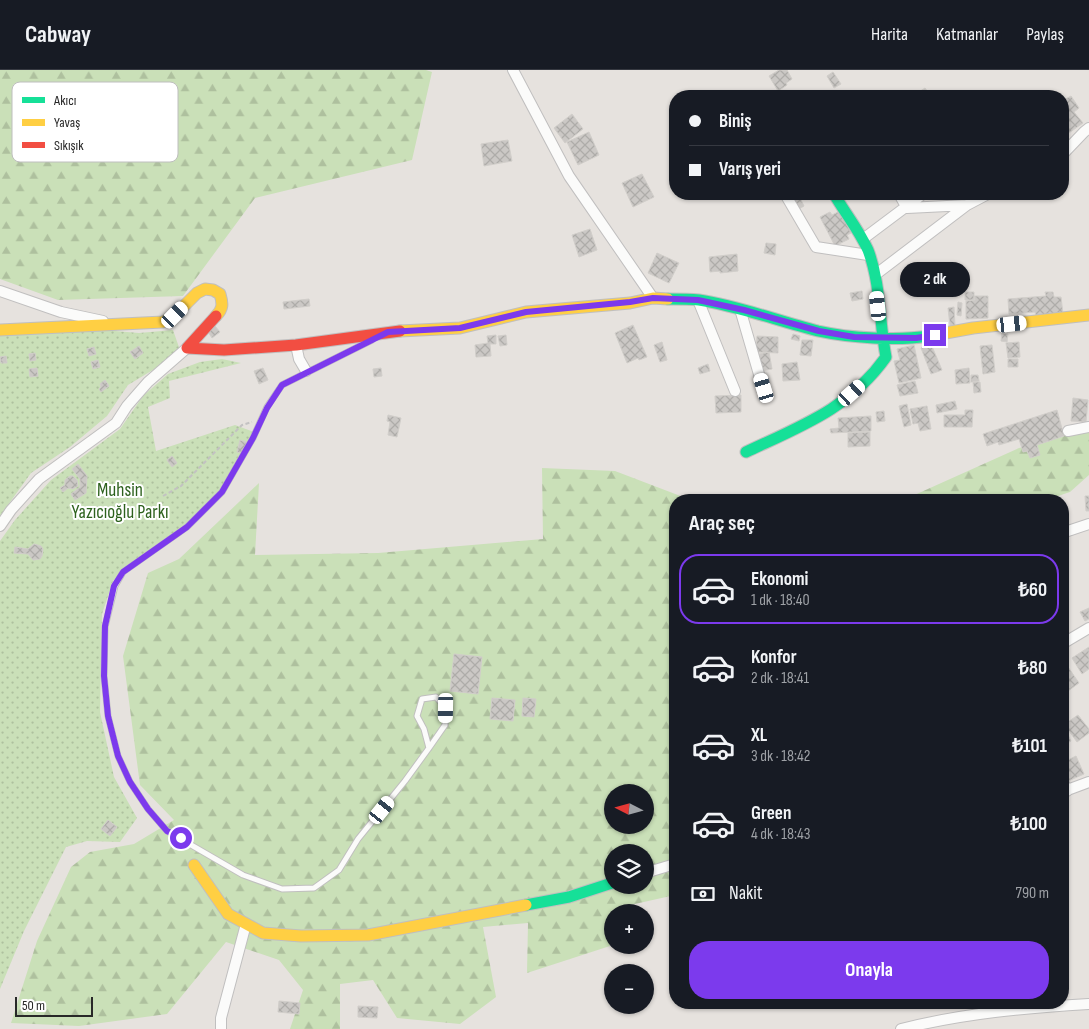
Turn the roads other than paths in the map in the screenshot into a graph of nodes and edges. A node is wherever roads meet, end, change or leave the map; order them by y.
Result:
1 (513, 70) edge
2 (1089, 128) edge
3 (1069, 148) edge
4 (789, 200) edge
5 (838, 200) edge
6 (902, 200) edge
7 (917, 200) edge
8 (977, 200) edge
9 (967, 205) junction
10 (907, 208) junction
11 (863, 239) junction
12 (868, 255) junction
13 (875, 275) junction
14 (0, 291) edge
15 (653, 298) junction
16 (698, 300) junction
17 (740, 309) junction
18 (1089, 315) edge
19 (118, 324) junction
20 (0, 330) edge
21 (388, 332) junction
22 (882, 338) junction
23 (296, 344) junction
24 (187, 348) junction
25 (306, 371) junction
26 (764, 388) dead end
27 (736, 391) dead end
28 (1089, 427) edge
29 (1068, 431) dead end
30 (746, 452) dead end
31 (1089, 524) edge
32 (0, 526) edge
33 (1069, 531) edge
34 (1089, 628) edge
35 (1069, 640) edge
36 (429, 748) junction
37 (1089, 782) edge
38 (1069, 790) edge
39 (194, 865) dead end
40 (669, 866) edge
41 (654, 870) edge
42 (604, 885) edge
43 (246, 924) junction
44 (1089, 1004) edge
45 (1069, 1005) edge
46 (1010, 1009) edge
47 (221, 1029) edge
48 (901, 1029) edge

1 - 15 street
2 - 3 street
4 - 12 street
5 - 11 street
6 - 10 street
7 - 10 street
8 - 9 street
9 - 10 street
9 - 13 street
10 - 11 street
11 - 12 street
12 - 13 street
13 - 22 street
14 - 19 street
15 - 16 street
15 - 21 street
16 - 17 street
16 - 27 street
17 - 22 street
17 - 26 street
18 - 22 street
19 - 20 street
19 - 24 street
21 - 23 street
21 - 25 lane
22 - 30 street
23 - 24 street
23 - 25 street
24 - 32 street
25 - 36 lane
28 - 29 street
31 - 33 street
34 - 35 street
36 - 36 lane
37 - 38 street
39 - 43 street
40 - 41 street
42 - 43 street
43 - 47 street
44 - 45 street
46 - 48 street

